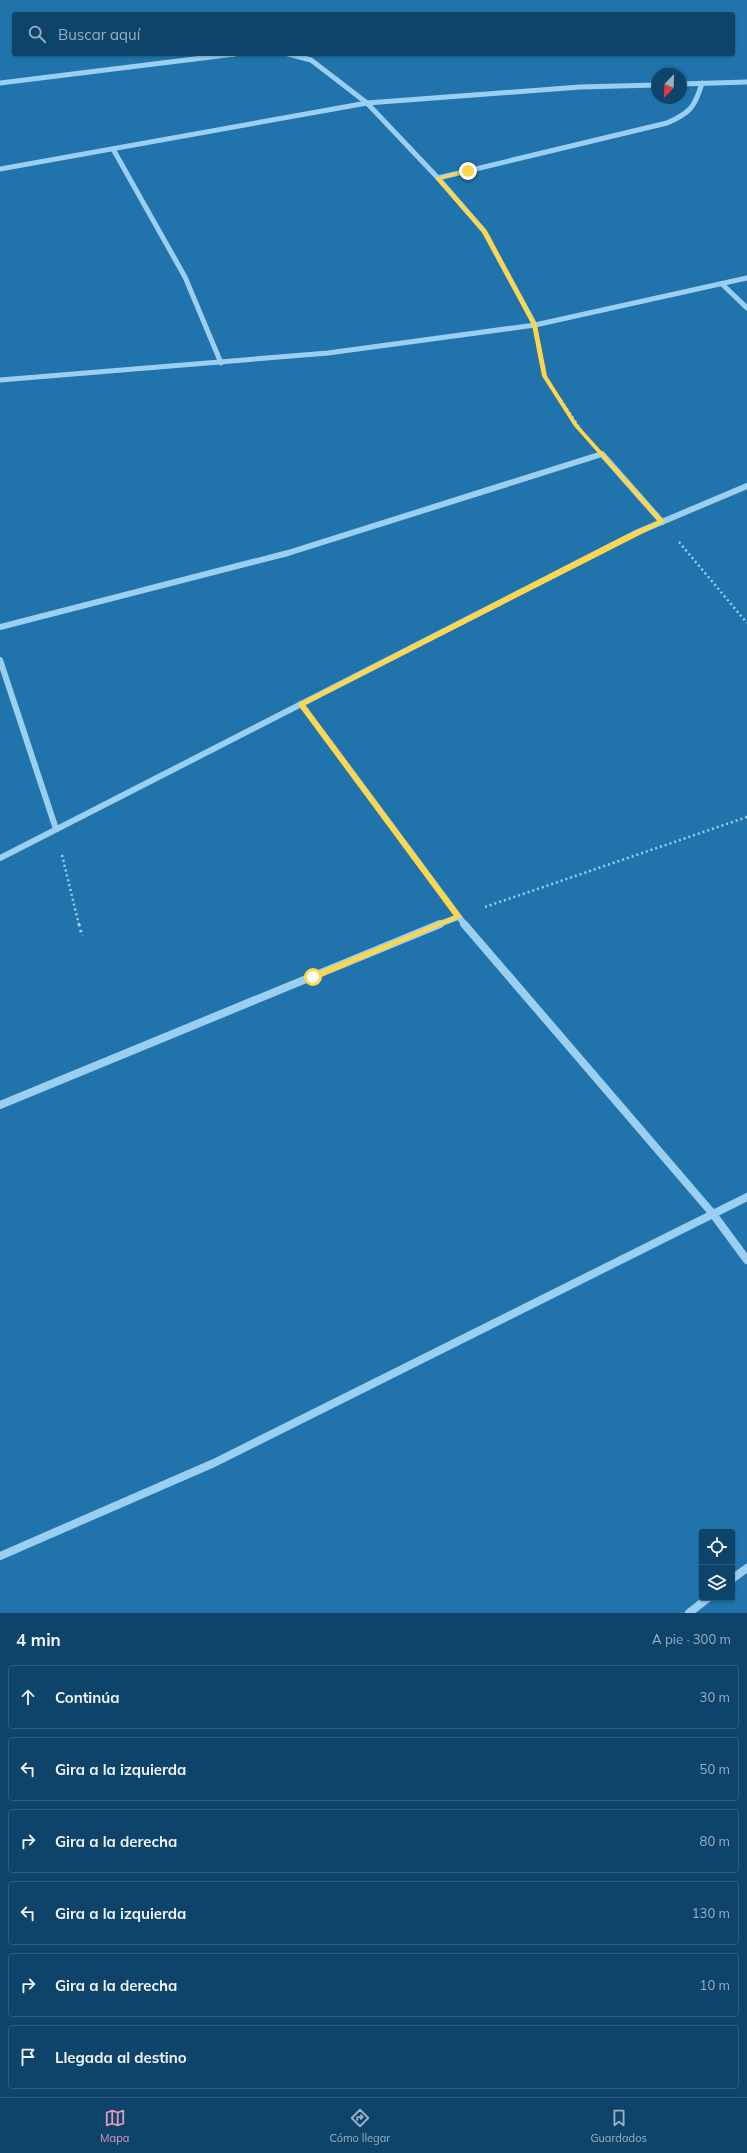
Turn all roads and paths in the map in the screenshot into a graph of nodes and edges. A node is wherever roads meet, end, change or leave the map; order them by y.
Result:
1 (219, 56) edge
2 (296, 56) edge
3 (747, 82) edge
4 (0, 83) edge
5 (702, 83) junction
6 (687, 84) edge
7 (651, 85) edge
8 (367, 103) junction
9 (113, 149) junction
10 (0, 169) edge
11 (438, 178) junction
12 (747, 278) edge
13 (722, 284) junction
14 (747, 308) edge
15 (535, 325) junction
16 (221, 363) junction
17 (0, 380) edge
18 (602, 454) junction
19 (747, 486) edge
20 (662, 522) junction
21 (747, 623) edge
22 (0, 627) edge
23 (0, 660) edge
24 (301, 704) junction
25 (747, 817) edge
26 (56, 829) junction
27 (0, 858) edge
28 (458, 917) junction
29 (82, 936) dead end
30 (0, 1105) edge
31 (747, 1197) edge
32 (714, 1214) junction
33 (747, 1260) edge
34 (0, 1556) edge
35 (747, 1568) edge
36 (735, 1577) edge
37 (704, 1601) edge
38 (689, 1613) edge

1 - 4 street
2 - 8 street
3 - 5 street
5 - 6 street
5 - 11 street
7 - 8 street
8 - 9 street
8 - 11 street
9 - 10 street
9 - 16 street
11 - 15 street
12 - 13 street
13 - 14 street
13 - 15 street
15 - 16 street
15 - 18 path
16 - 17 street
18 - 20 street
18 - 22 street
19 - 20 street
20 - 21 path
20 - 24 street
23 - 26 street
24 - 26 street
24 - 28 street
25 - 28 path
26 - 27 street
26 - 29 path
28 - 30 street
28 - 32 street
31 - 32 street
32 - 33 street
32 - 34 street
35 - 36 street
37 - 38 street

